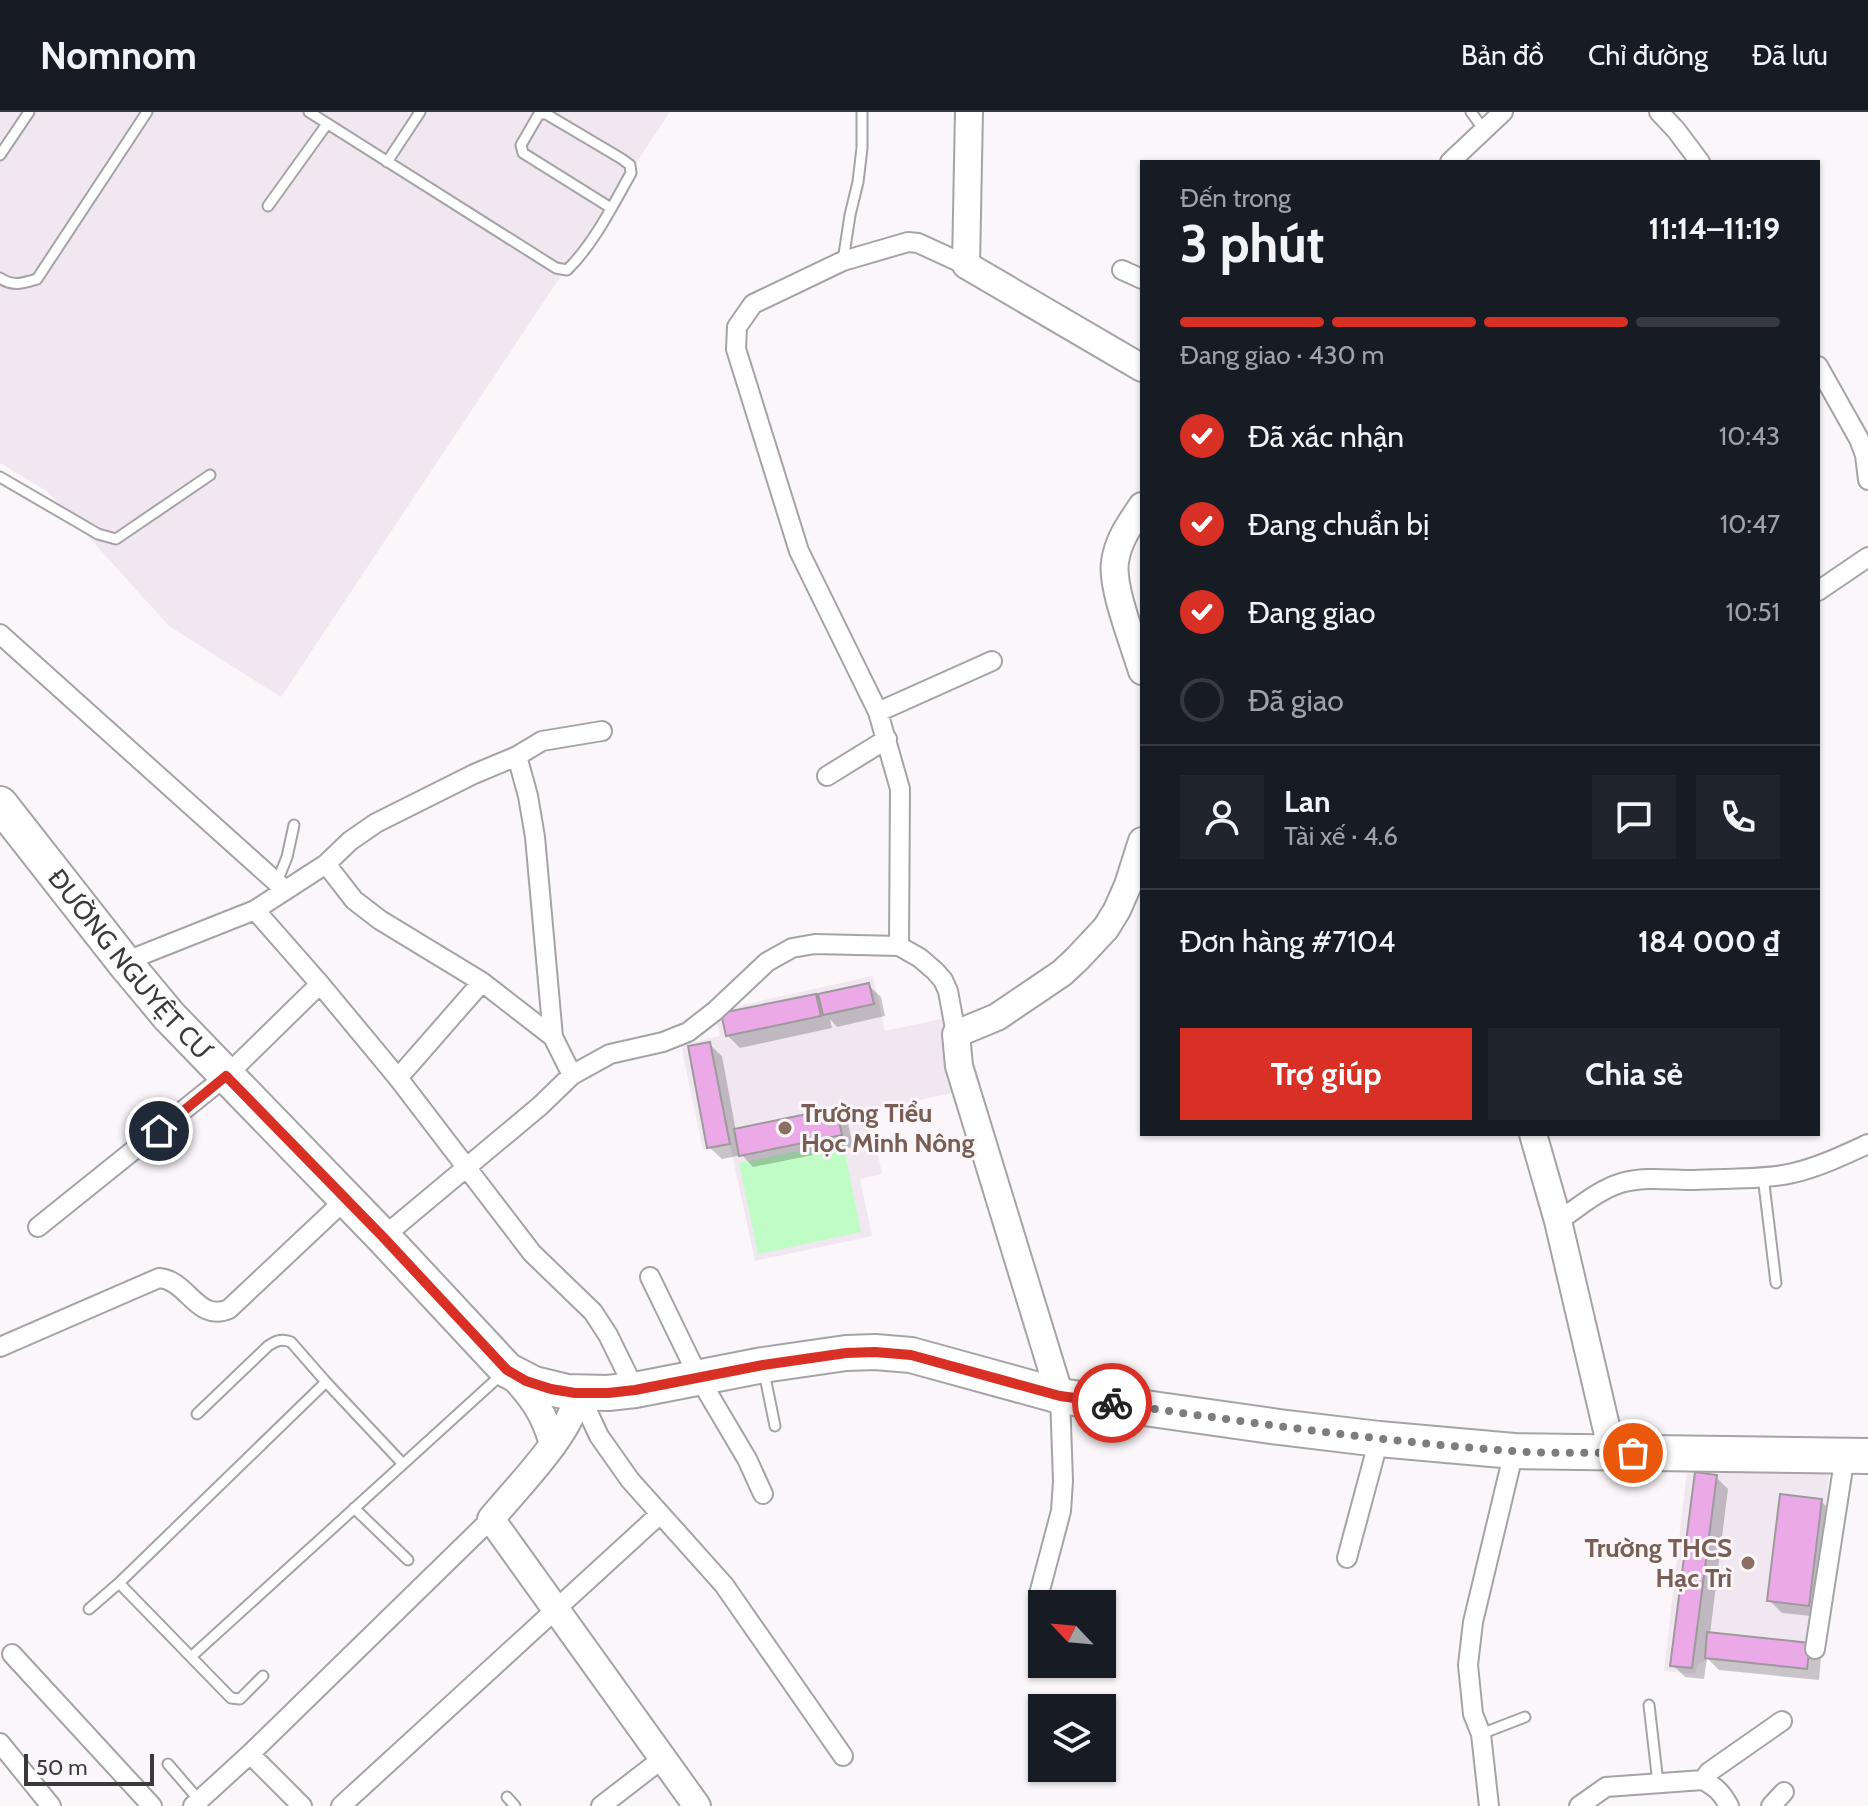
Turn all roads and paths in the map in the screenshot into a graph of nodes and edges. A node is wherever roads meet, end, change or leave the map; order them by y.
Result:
1 (29, 112) edge
2 (147, 112) edge
3 (309, 112) edge
4 (420, 112) edge
5 (862, 112) edge
6 (969, 112) edge
7 (1471, 112) edge
8 (1503, 112) edge
9 (1659, 112) edge
10 (327, 124) junction
11 (1484, 130) junction
12 (0, 155) edge
13 (1452, 160) edge
14 (1698, 160) edge
15 (387, 162) junction
16 (268, 206) dead end
17 (611, 208) junction
18 (843, 261) junction
19 (966, 265) junction
20 (1122, 270) dead end
21 (0, 278) edge
22 (1140, 278) edge
23 (1140, 367) edge
24 (1820, 370) edge
25 (210, 475) dead end
26 (0, 477) edge
27 (1868, 480) edge
28 (1140, 509) edge
29 (1868, 557) edge
30 (1820, 590) edge
31 (0, 634) edge
32 (992, 661) dead end
33 (1140, 664) edge
34 (878, 712) junction
35 (602, 731) dead end
36 (887, 739) junction
37 (517, 756) junction
38 (827, 776) dead end
39 (0, 804) edge
40 (294, 825) dead end
41 (1140, 847) edge
42 (326, 864) junction
43 (280, 886) junction
44 (255, 910) junction
45 (899, 946) junction
46 (124, 962) junction
47 (482, 982) junction
48 (320, 984) junction
49 (956, 1034) junction
50 (553, 1037) junction
51 (572, 1075) junction
52 (226, 1076) junction
53 (398, 1078) junction
54 (1534, 1136) edge
55 (1868, 1144) edge
56 (466, 1168) junction
57 (1763, 1176) junction
58 (346, 1199) junction
59 (1558, 1221) junction
60 (38, 1227) dead end
61 (383, 1237) junction
62 (650, 1277) dead end
63 (1776, 1283) dead end
64 (4, 1340) edge
65 (763, 1365) junction
66 (507, 1370) junction
67 (699, 1378) junction
68 (326, 1382) junction
69 (635, 1390) junction
70 (579, 1393) junction
71 (1060, 1396) junction
72 (197, 1414) dead end
73 (775, 1426) dead end
74 (1379, 1439) junction
75 (553, 1445) junction
76 (1514, 1451) junction
77 (1612, 1452) junction
78 (1857, 1456) edge
79 (403, 1464) junction
80 (763, 1494) dead end
81 (354, 1508) junction
82 (660, 1514) junction
83 (491, 1519) junction
84 (1347, 1558) dead end
85 (408, 1560) dead end
86 (119, 1583) junction
87 (1040, 1590) edge
88 (89, 1609) dead end
89 (554, 1609) junction
90 (1815, 1649) dead end
91 (12, 1654) dead end
92 (192, 1656) junction
93 (263, 1676) dead end
94 (1649, 1705) dead end
95 (1525, 1717) dead end
96 (1782, 1721) dead end
97 (1481, 1734) junction
98 (0, 1743) edge
99 (250, 1754) junction
100 (843, 1756) dead end
101 (662, 1759) junction
102 (168, 1764) dead end
103 (1703, 1780) junction
104 (1658, 1783) junction
105 (507, 1797) dead end
106 (196, 1803) edge
107 (51, 1806) edge
108 (152, 1806) edge
109 (302, 1806) edge
110 (341, 1806) edge
111 (515, 1806) edge
112 (601, 1806) edge
113 (697, 1806) edge
114 (1489, 1806) edge
115 (1579, 1806) edge
116 (1729, 1806) edge

1 - 12 lane
2 - 21 lane
3 - 10 lane
4 - 15 lane
5 - 18 lane
6 - 19 street
7 - 11 lane
8 - 11 street
9 - 14 street
10 - 15 lane
10 - 16 lane
11 - 13 street
15 - 17 lane
17 - 17 lane
18 - 19 street
18 - 34 street
19 - 23 street
20 - 22 street
24 - 27 street
25 - 26 lane
28 - 33 street
29 - 30 street
31 - 43 street
32 - 34 street
34 - 36 street
35 - 37 street
36 - 38 street
36 - 45 street
37 - 42 street
37 - 50 street
39 - 46 highway, ĐƯỜNG NGUYỆT CƯ
40 - 43 lane
41 - 49 street
42 - 43 street
42 - 47 street
43 - 44 street
44 - 46 street
44 - 48 street
45 - 49 street
45 - 51 street
46 - 52 highway, ĐƯỜNG NGUYỆT CƯ
47 - 50 street
47 - 53 street
48 - 52 street
48 - 53 street
49 - 71 street
50 - 51 street
51 - 56 street
52 - 58 highway, ĐƯỜNG NGUYỆT CƯ
52 - 60 street
53 - 56 street
54 - 59 street
55 - 57 street
56 - 61 street
56 - 69 street
57 - 59 street
57 - 63 lane
58 - 61 highway, ĐƯỜNG NGUYỆT CƯ
58 - 64 street
59 - 77 street
61 - 66 highway, ĐƯỜNG NGUYỆT CƯ
62 - 67 street
65 - 67 highway, ĐƯỜNG NGUYỆT CƯ
65 - 71 highway, ĐƯỜNG NGUYỆT CƯ
65 - 73 lane
66 - 70 highway, ĐƯỜNG NGUYỆT CƯ
66 - 75 street
66 - 79 lane
67 - 69 highway, ĐƯỜNG NGUYỆT CƯ
67 - 80 street
68 - 72 lane
68 - 79 lane
68 - 86 lane
69 - 70 highway, ĐƯỜNG NGUYỆT CƯ
70 - 75 street
70 - 82 street
71 - 74 highway, ĐƯỜNG NGUYỆT CƯ
71 - 87 street
74 - 76 highway, ĐƯỜNG NGUYỆT CƯ
74 - 84 street
75 - 83 street
76 - 77 highway, ĐƯỜNG NGUYỆT CƯ
76 - 97 street
77 - 78 highway, ĐƯỜNG NGUYỆT CƯ
78 - 90 street
79 - 81 lane
81 - 85 lane
81 - 92 lane
82 - 89 street
82 - 100 street
83 - 89 street
83 - 99 street
86 - 88 lane
86 - 92 lane
89 - 101 street
89 - 110 street
91 - 108 street
92 - 93 lane
94 - 104 lane
95 - 97 lane
96 - 103 street
97 - 114 street
98 - 107 street
99 - 106 street
99 - 109 street
101 - 112 street
101 - 113 street
102 - 106 lane
103 - 104 street
103 - 116 street
104 - 115 street
105 - 111 lane

